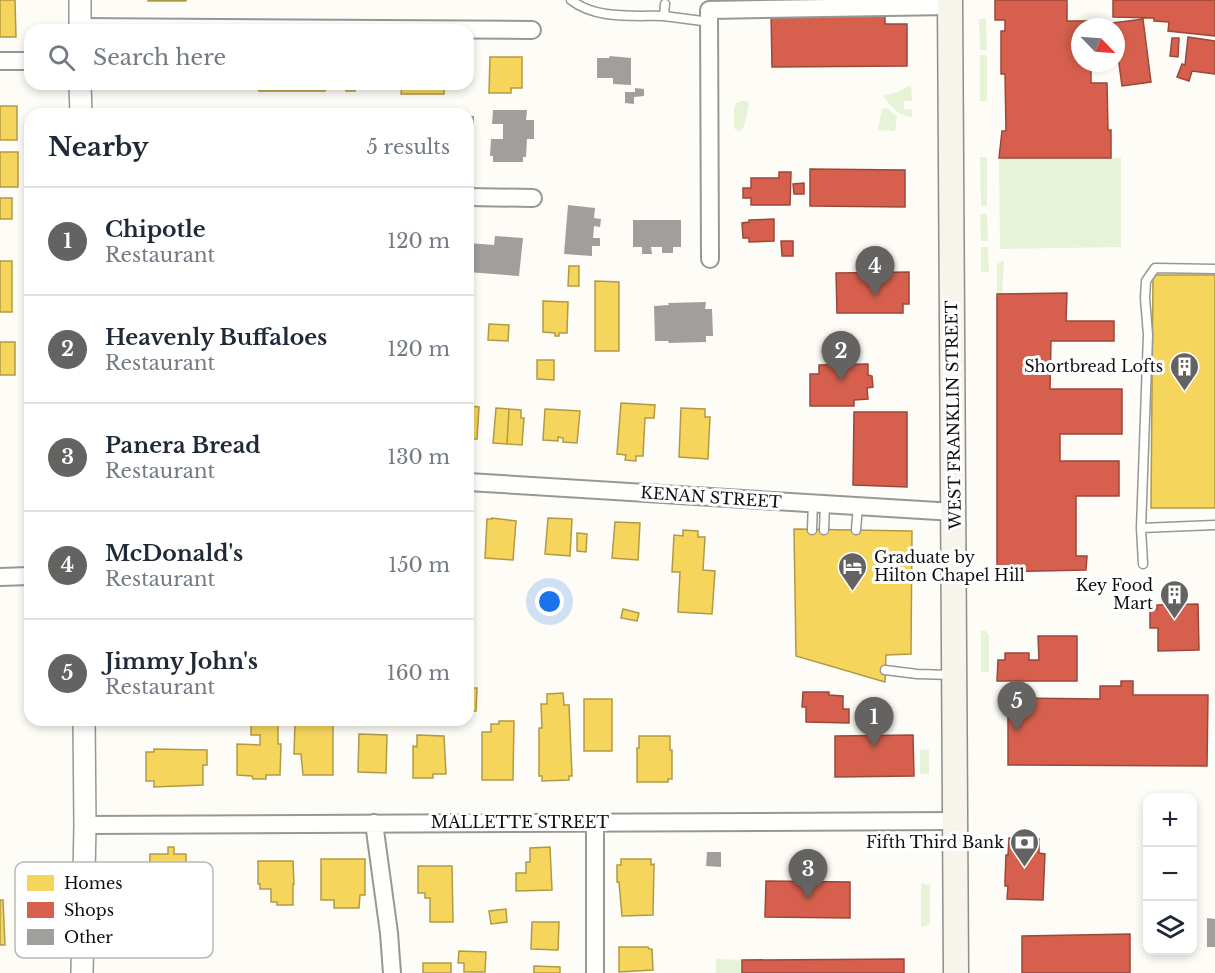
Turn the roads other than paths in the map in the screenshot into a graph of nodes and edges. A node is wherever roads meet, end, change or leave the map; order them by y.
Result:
1 (80, 0) edge
2 (571, 0) edge
3 (950, 3) edge
4 (665, 4) dead end
5 (664, 16) junction
6 (709, 16) junction
7 (80, 24) edge
8 (474, 30) edge
9 (532, 30) dead end
10 (0, 61) edge
11 (24, 61) edge
12 (80, 90) edge
13 (81, 108) edge
14 (474, 197) edge
15 (533, 198) dead end
16 (710, 260) dead end
17 (1215, 269) edge
18 (474, 482) edge
19 (819, 503) junction
20 (858, 506) junction
21 (954, 512) junction
22 (1215, 525) edge
23 (1141, 528) junction
24 (812, 530) dead end
25 (824, 530) dead end
26 (856, 530) dead end
27 (1143, 564) dead end
28 (24, 576) edge
29 (0, 577) edge
30 (885, 670) dead end
31 (955, 675) junction
32 (84, 726) edge
33 (955, 821) junction
34 (595, 822) junction
35 (375, 823) junction
36 (85, 825) junction
37 (84, 862) edge
38 (82, 958) edge
39 (82, 973) edge
40 (392, 973) edge
41 (595, 973) edge
42 (956, 973) edge

1 - 7 street
2 - 5 lane
3 - 6 street
3 - 21 main road, WEST FRANKLIN STREET
4 - 5 lane
5 - 6 lane
6 - 16 street
8 - 9 street
10 - 11 street
12 - 13 street
14 - 15 street
17 - 23 lane
18 - 19 street, KENAN STREET
19 - 20 street, KENAN STREET
19 - 24 lane
19 - 25 lane
20 - 21 street, KENAN STREET
20 - 26 lane
21 - 31 main road, WEST FRANKLIN STREET
22 - 23 lane
23 - 27 lane
28 - 29 street
30 - 31 lane
31 - 33 main road, WEST FRANKLIN STREET
32 - 36 street
33 - 34 street, MALLETTE STREET
33 - 42 main road, WEST FRANKLIN STREET
34 - 35 street, MALLETTE STREET
34 - 41 street
35 - 36 street, MALLETTE STREET
35 - 40 street
36 - 37 street
38 - 39 street

